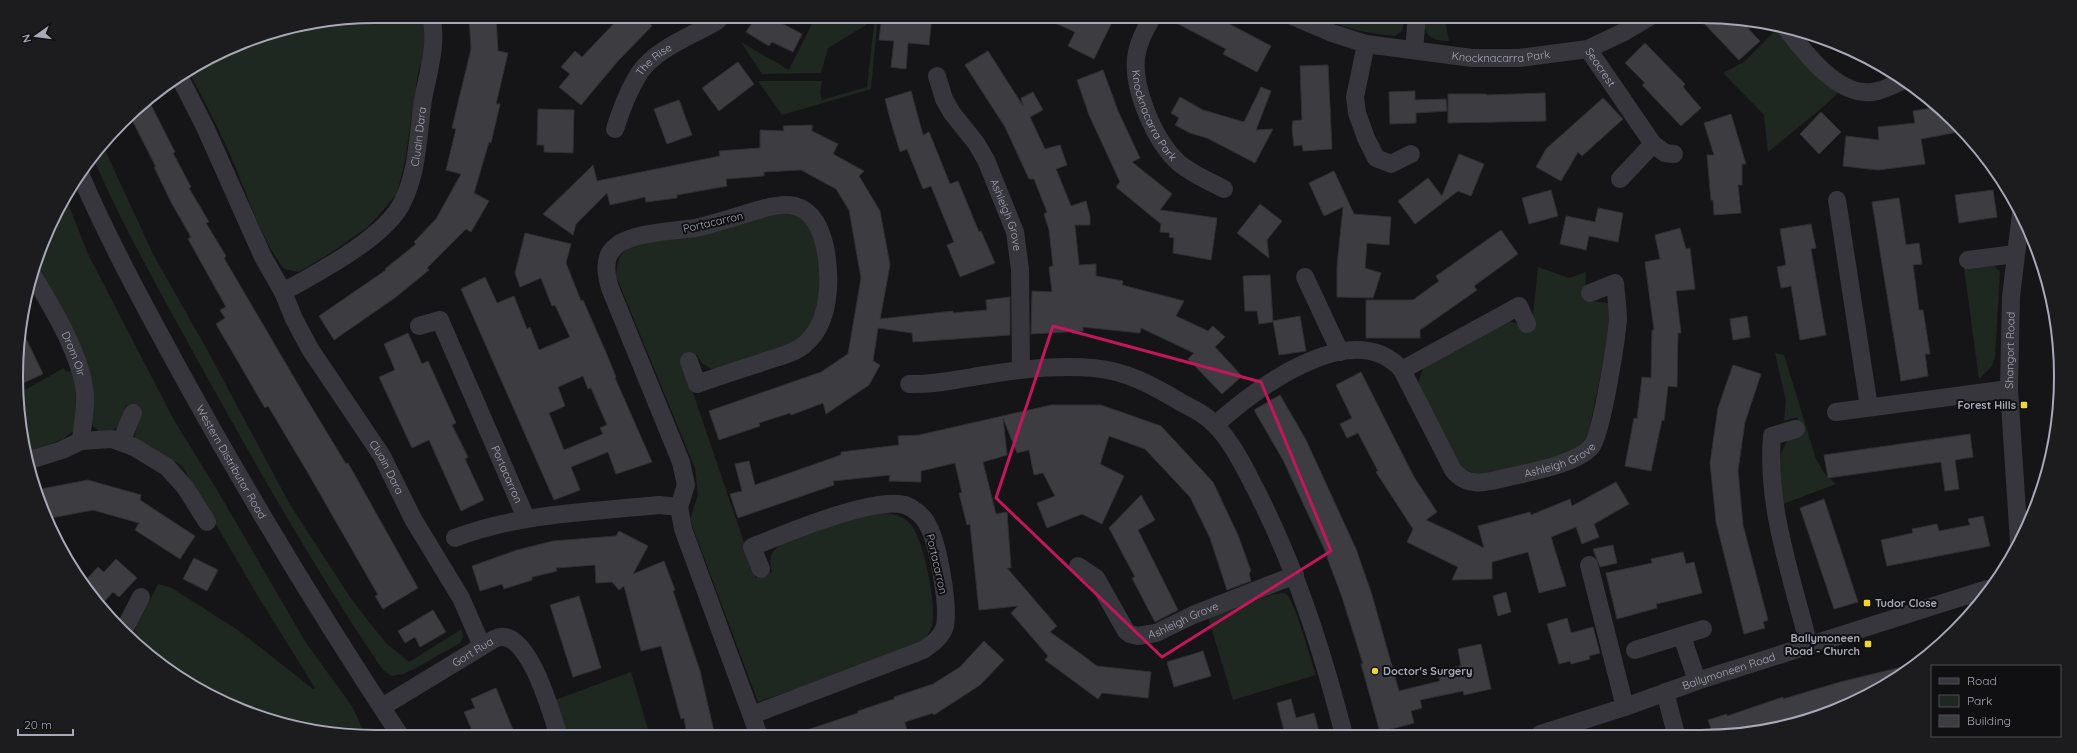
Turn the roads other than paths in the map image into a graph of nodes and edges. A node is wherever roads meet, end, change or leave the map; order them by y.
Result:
1 (432, 23) edge
2 (714, 23) edge
3 (1150, 23) edge
4 (1308, 23) edge
5 (1416, 23) edge
6 (1639, 23) edge
7 (1792, 35) edge
8 (1366, 44) junction
9 (1588, 49) junction
10 (1414, 50) junction
11 (937, 76) dead end
12 (182, 82) edge
13 (1897, 83) edge
14 (615, 129) dead end
15 (1653, 144) junction
16 (1411, 154) dead end
17 (1674, 154) dead end
18 (1620, 179) dead end
19 (83, 180) edge
20 (1224, 189) dead end
21 (1837, 200) dead end
22 (2019, 222) edge
23 (2015, 254) junction
24 (1968, 260) dead end
25 (1304, 277) dead end
26 (36, 281) edge
27 (283, 292) junction
28 (1590, 293) dead end
29 (1527, 324) dead end
30 (419, 326) dead end
31 (1340, 352) junction
32 (689, 361) dead end
33 (1021, 370) junction
34 (1402, 370) junction
35 (909, 384) dead end
36 (2009, 389) junction
37 (1869, 407) junction
38 (1836, 412) dead end
39 (133, 413) dead end
40 (1215, 425) junction
41 (1796, 429) dead end
42 (81, 441) junction
43 (121, 442) junction
44 (33, 459) edge
45 (679, 507) junction
46 (526, 518) junction
47 (207, 522) dead end
48 (2018, 532) edge
49 (455, 538) dead end
50 (1589, 565) dead end
51 (1078, 566) dead end
52 (760, 570) dead end
53 (1295, 575) junction
54 (1979, 595) edge
55 (141, 597) dead end
56 (1967, 603) edge
57 (126, 625) edge
58 (1703, 629) dead end
59 (1682, 636) junction
60 (482, 646) junction
61 (1808, 646) junction
62 (1640, 654) dead end
63 (1697, 681) junction
64 (1665, 692) junction
65 (382, 707) junction
66 (1625, 707) junction
67 (752, 715) junction
68 (397, 730) edge
69 (557, 730) edge
70 (757, 730) edge
71 (1343, 730) edge
72 (1553, 730) edge
73 (1675, 730) edge

1 - 27 street, Cluain Dara
2 - 14 street, The Rise
3 - 20 street, Knocknacarra Park
4 - 8 street, Knocknacarra Park
5 - 10 street
6 - 9 street, Seacrest
7 - 13 street
8 - 10 street, Knocknacarra Park
8 - 16 street
9 - 10 street, Knocknacarra Park
9 - 15 street, Seacrest
11 - 33 street, Ashleigh Grove
12 - 27 street, Cluain Dara
15 - 17 street, Seacrest
15 - 18 street
19 - 65 street, Western Distributor Road
21 - 37 street
22 - 23 street, Shangort Road
23 - 24 street
23 - 36 street, Shangort Road
25 - 31 street
26 - 42 street, Drom Oir
27 - 60 street, Cluain Dara
28 - 34 street, Ashleigh Grove
29 - 34 street
30 - 46 street, Portacarron
31 - 34 street, Ashleigh Grove
31 - 40 street, Ashleigh Grove
32 - 45 street, Portacarron
33 - 35 street
33 - 40 street
36 - 37 street
36 - 48 street, Shangort Road
37 - 38 street
39 - 43 street
40 - 53 street
41 - 61 street
42 - 43 street
42 - 44 street
43 - 47 street
45 - 46 street, Portacarron
45 - 67 street, Portacarron
46 - 49 street, Portacarron
50 - 66 street
51 - 53 street, Ashleigh Grove
52 - 67 street, Portacarron
53 - 71 street
54 - 56 street, Ballymoneen Road
55 - 57 street
56 - 61 street, Ballymoneen Road
58 - 59 street
59 - 62 street
59 - 63 street
60 - 65 street, Gort Rua
60 - 69 street, Gort Rua
61 - 63 street, Ballymoneen Road
63 - 64 street, Ballymoneen Road
64 - 66 street, Ballymoneen Road
64 - 73 street
65 - 68 street, Western Distributor Road
66 - 72 street, Ballymoneen Road
67 - 70 street, Portacarron

